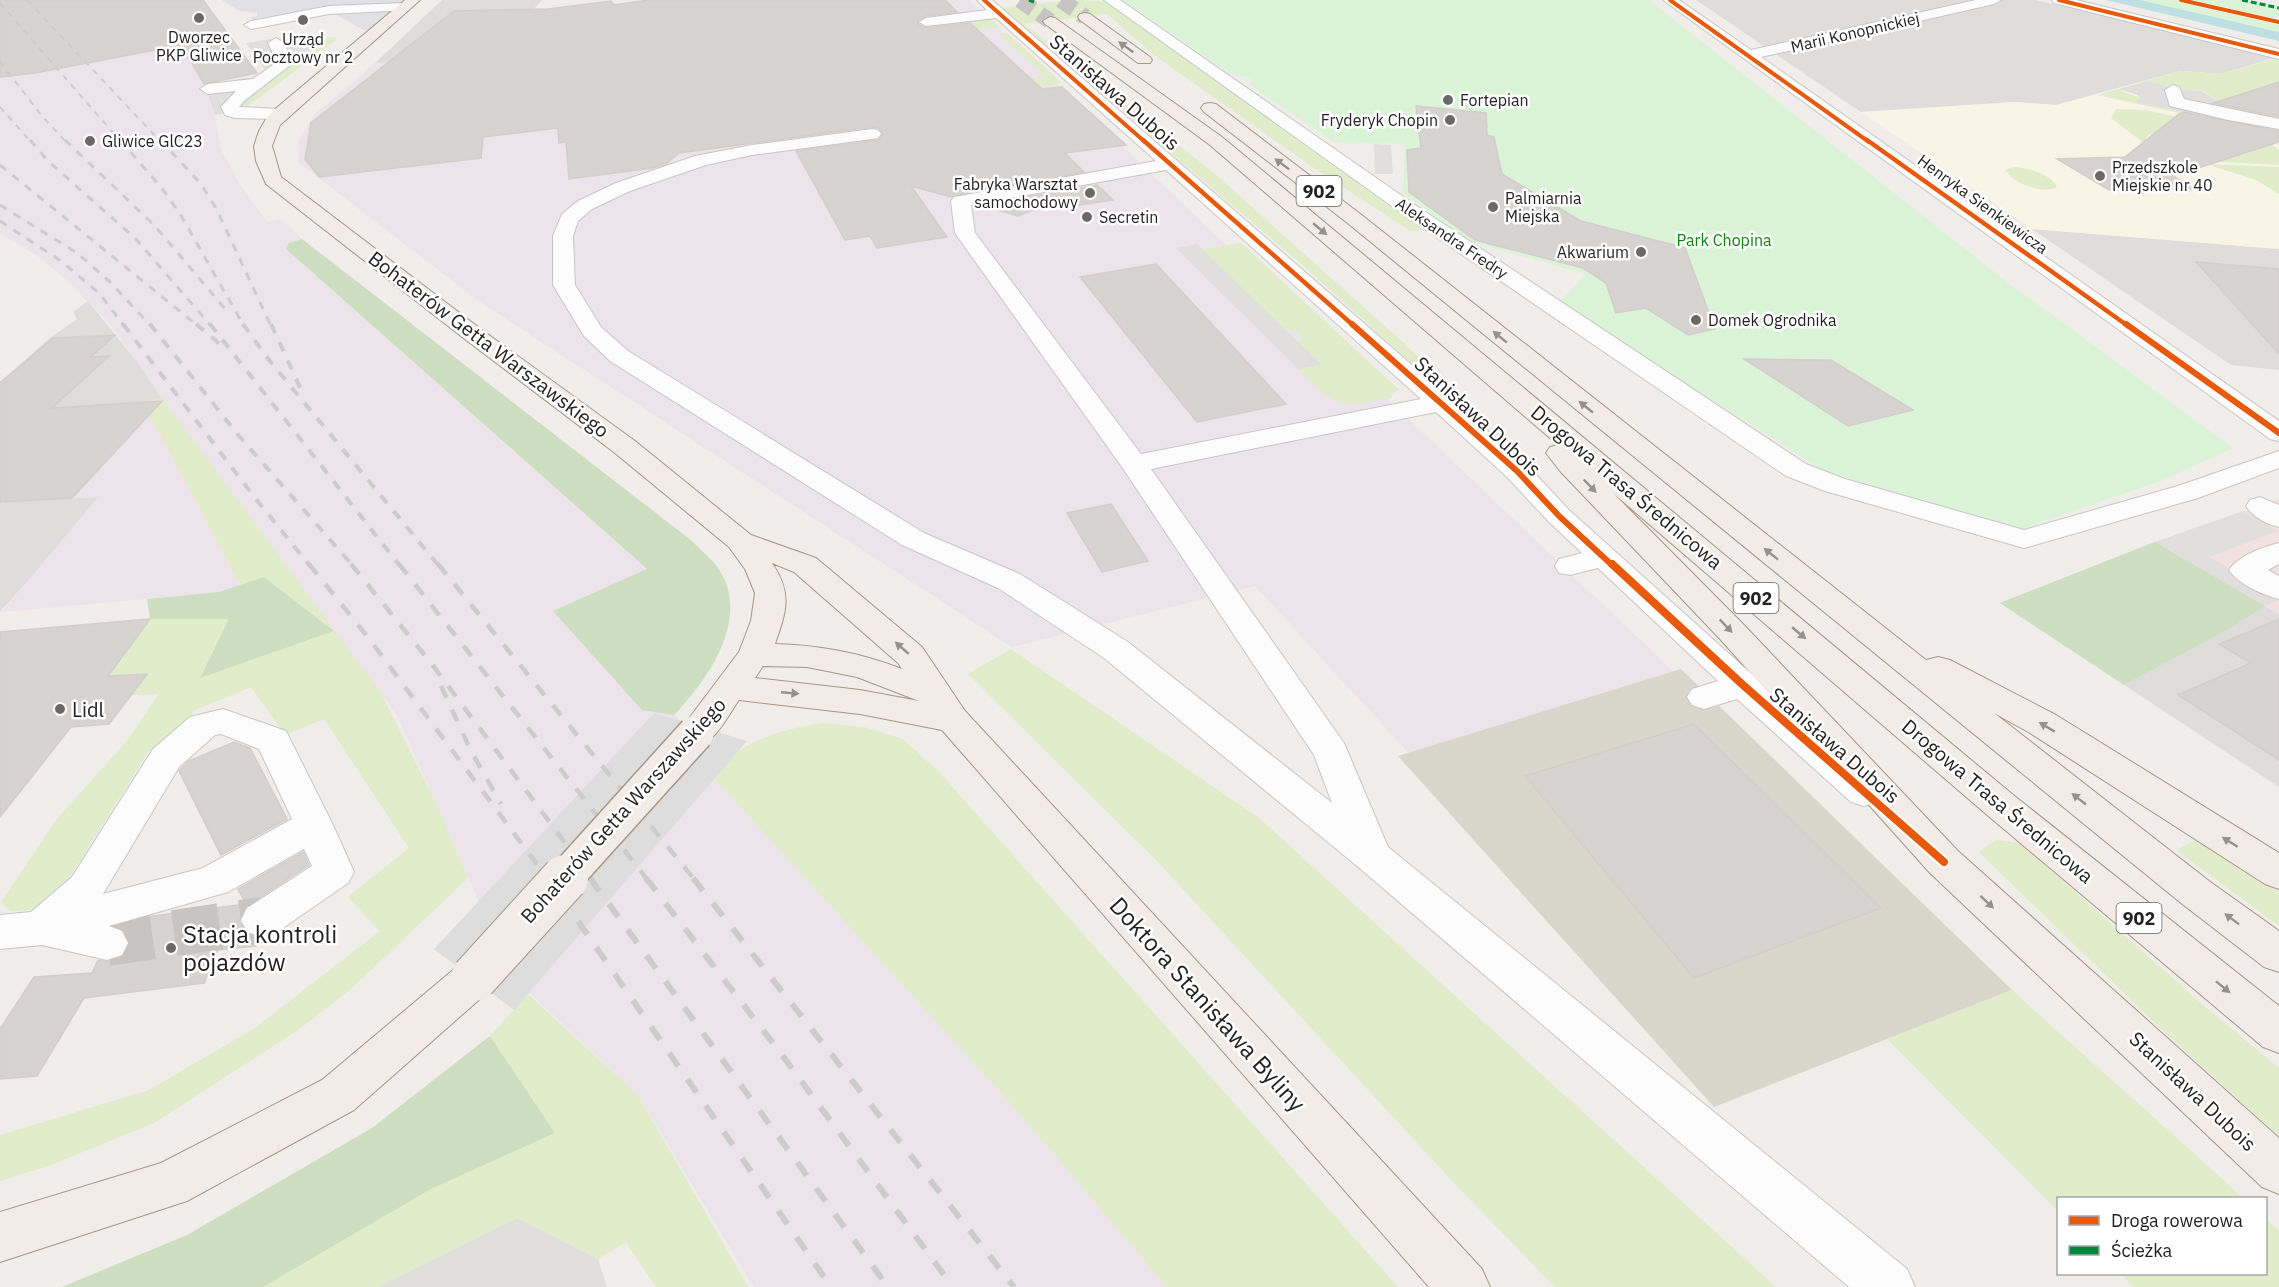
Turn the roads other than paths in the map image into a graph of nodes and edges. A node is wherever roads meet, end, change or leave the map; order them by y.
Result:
1 (1112, 0) tunnel mouth
2 (1671, 0) edge
3 (1994, 0) edge
4 (2059, 0) edge
5 (409, 4) edge
6 (1085, 17) tunnel mouth
7 (999, 18) edge
8 (1050, 21) tunnel mouth
9 (926, 22) dead end
10 (251, 25) dead end
11 (276, 43) dead end
12 (2279, 54) edge
13 (1751, 55) junction
14 (1160, 72) dead end
15 (258, 83) junction
16 (208, 89) dead end
17 (2173, 90) dead end
18 (1198, 100) dead end
19 (280, 114) junction
20 (2279, 124) edge
21 (872, 134) dead end
22 (1171, 164) junction
23 (1514, 391) junction
24 (1441, 403) junction
25 (2279, 412) edge
26 (2252, 413) junction
27 (2279, 433) edge
28 (2279, 459) edge
29 (1134, 464) junction
30 (740, 541) junction
31 (2279, 552) edge
32 (1604, 557) junction
33 (1570, 566) dead end
34 (2279, 589) edge
35 (1865, 629) junction
36 (754, 655) junction
37 (1743, 685) junction
38 (732, 687) junction
39 (1704, 696) dead end
40 (945, 708) junction
41 (314, 825) junction
42 (1371, 855) junction
43 (1944, 862) junction
44 (2279, 873) edge
45 (262, 920) tunnel mouth
46 (41, 928) junction
47 (0, 933) edge
48 (107, 943) tunnel mouth
49 (2279, 954) edge
50 (2279, 1033) edge
51 (2279, 1170) edge
52 (0, 1237) edge
53 (1464, 1287) edge
54 (1889, 1287) edge

1 - 28 street, Aleksandra Fredry
2 - 13 street, Henryka Sienkiewicza
3 - 13 street, Marii Konopnickiej
4 - 12 street
5 - 10 street
5 - 19 main road, Bohaterów Getta Warszawskiego
14 -> 6 main road
7 - 9 street
7 - 22 street, Stanisława Dubois
8 -> 23 main road, Drogowa Trasa Średnicowa / 902
11 - 15 street
13 - 26 street, Henryka Sienkiewicza
15 - 16 street
15 - 19 street
17 - 20 street
35 -> 18 main road, Drogowa Trasa Średnicowa / 902
19 - 30 main road, Bohaterów Getta Warszawskiego
21 - 42 street
22 - 24 street, Stanisława Dubois
22 - 29 street
23 -> 43 main road
23 -> 50 main road, Drogowa Trasa Średnicowa / 902
24 - 29 street
24 - 32 street, Stanisława Dubois
25 - 26 street
26 - 27 street, Henryka Sienkiewicza
29 - 42 street
30 - 36 main road, Bohaterów Getta Warszawskiego
40 -> 30 main road, Doktora Stanisława Byliny
31 - 34 street
32 - 33 street
32 - 37 street, Stanisława Dubois
44 -> 35 main road
49 -> 35 main road, Drogowa Trasa Średnicowa / 902
36 - 38 main road, Bohaterów Getta Warszawskiego
36 - 40 main road, Doktora Stanisława Byliny
37 - 39 street
37 - 43 street, Stanisława Dubois
38 -> 40 main road
38 - 52 main road, Bohaterów Getta Warszawskiego, bridge
40 - 53 main road, Doktora Stanisława Byliny
41 - 45 street
41 - 46 street
41 - 46 street
42 - 54 street
43 -> 51 main road, Stanisława Dubois
46 - 47 street
46 - 48 street

